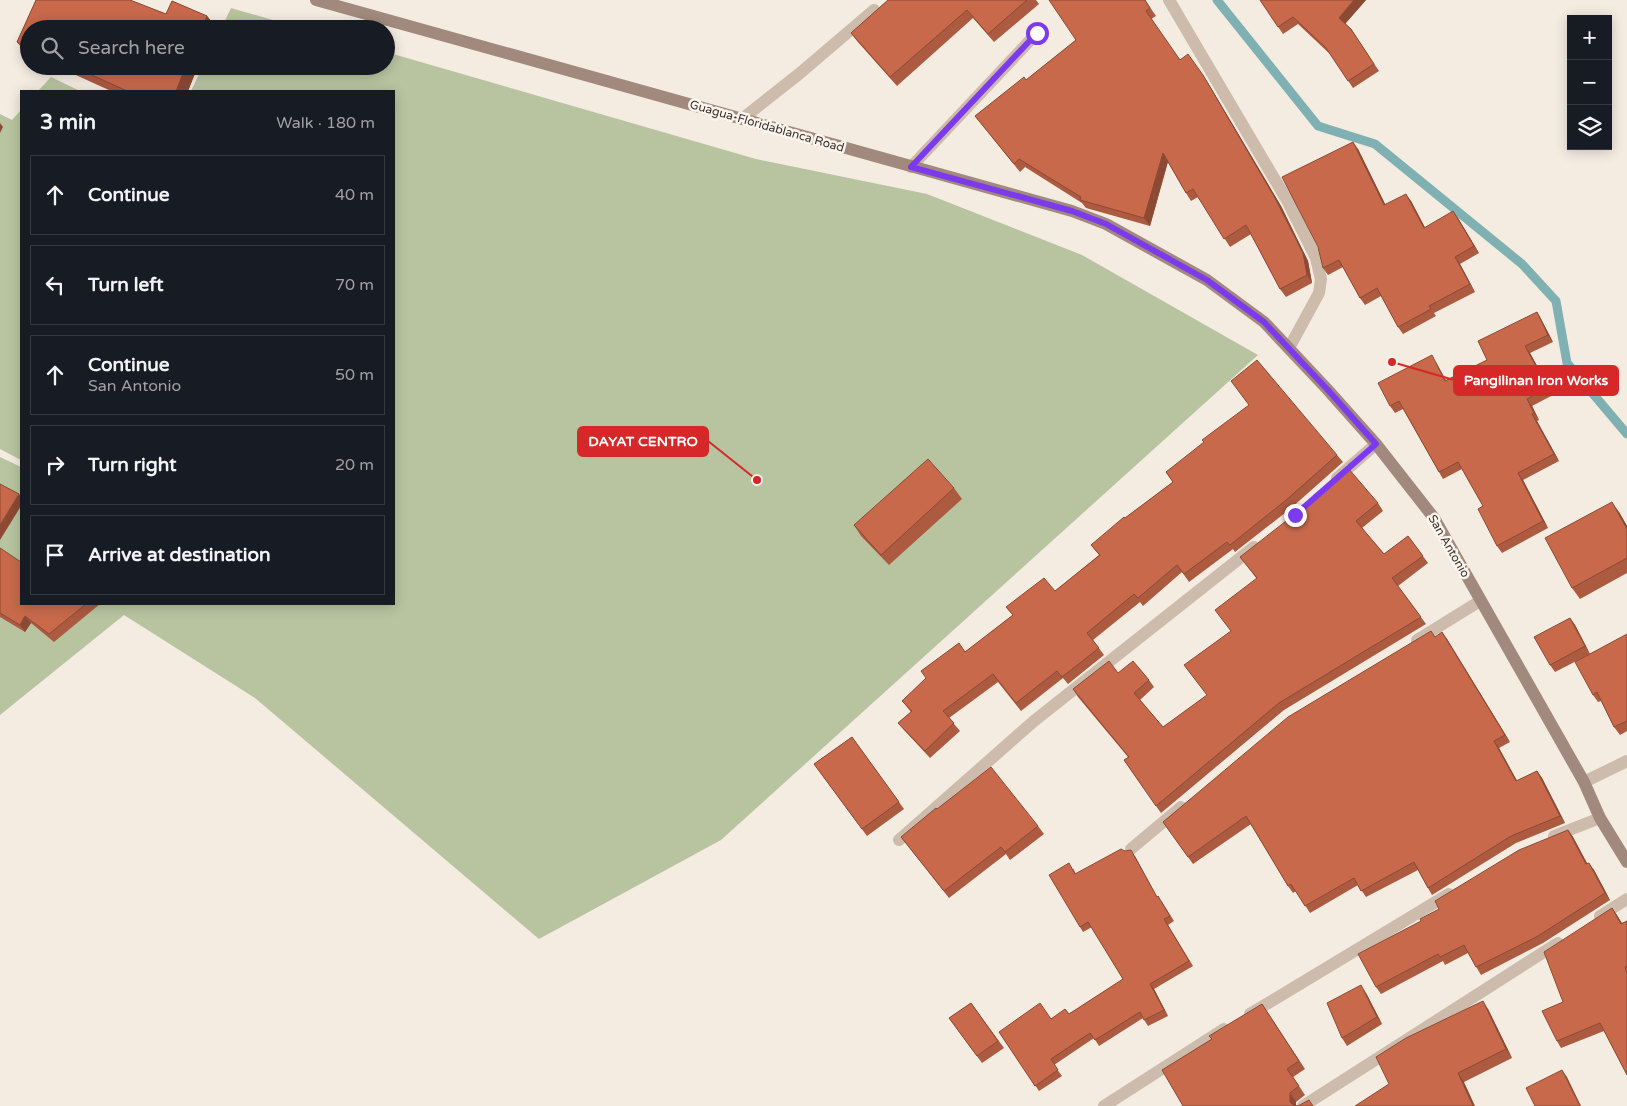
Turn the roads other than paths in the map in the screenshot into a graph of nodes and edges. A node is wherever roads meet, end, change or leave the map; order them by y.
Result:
1 (316, 0) edge
2 (1169, 0) edge
3 (874, 10) edge
4 (388, 20) edge
5 (395, 22) edge
6 (1037, 33) dead end
7 (742, 119) junction
8 (911, 167) junction
9 (1207, 280) joint
10 (1289, 348) junction
11 (1376, 444) junction
12 (1324, 489) edge
13 (1264, 539) edge
14 (1480, 600) junction
15 (1404, 648) edge
16 (1627, 761) edge
17 (1584, 782) junction
18 (1191, 799) edge
19 (1600, 818) junction
20 (1546, 839) edge
21 (899, 840) dead end
22 (1131, 849) edge
23 (1627, 862) edge
24 (1456, 890) edge
25 (1627, 899) edge
26 (1585, 925) edge
27 (1569, 936) edge
28 (1104, 1106) edge
29 (1303, 1106) edge

1 - 4 main road, Guagua-Floridablanca Road
2 - 10 street
3 - 7 street
5 - 7 main road, Guagua-Floridablanca Road
6 - 8 street
7 - 8 main road, Guagua-Floridablanca Road
8 - 9 main road, Guagua-Floridablanca Road
9 - 10 main road, San Antonio
10 - 11 main road, San Antonio
11 - 12 street
11 - 14 main road, San Antonio
13 - 21 street
14 - 15 street
14 - 17 main road, San Antonio
16 - 17 street
17 - 19 main road, San Antonio
18 - 22 street
19 - 20 street
19 - 23 main road, San Antonio
24 - 28 street
25 - 26 street
27 - 29 street

